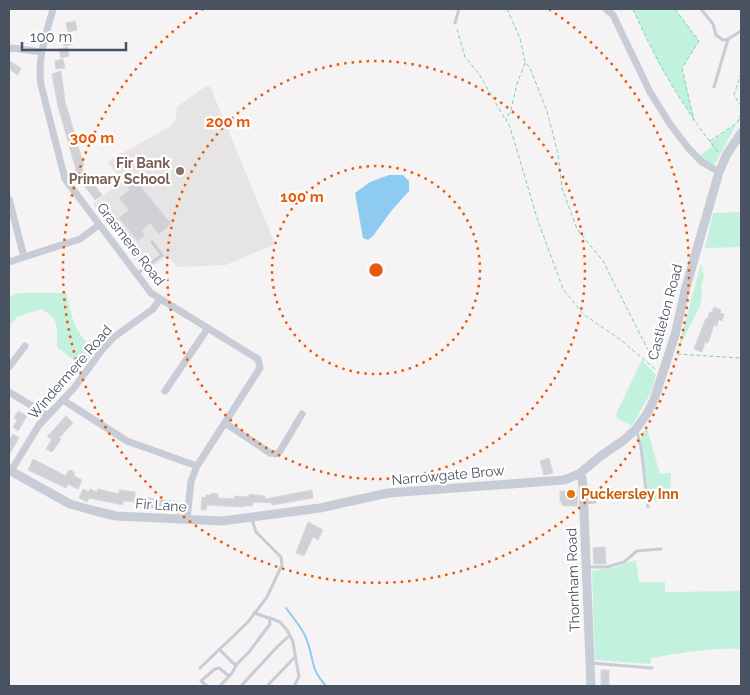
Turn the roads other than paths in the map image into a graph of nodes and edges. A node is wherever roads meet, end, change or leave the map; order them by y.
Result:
1 (53, 9) edge
2 (460, 9) edge
3 (606, 9) edge
4 (701, 9) edge
5 (455, 23) road end
6 (741, 31) edge
7 (728, 39) junction
8 (9, 49) edge
9 (41, 52) junction
10 (714, 87) dead end
11 (741, 133) edge
12 (719, 172) junction
13 (9, 199) edge
14 (99, 225) junction
15 (152, 242) dead end
16 (24, 258) junction
17 (9, 262) edge
18 (137, 274) junction
19 (160, 299) junction
20 (208, 328) junction
21 (25, 346) dead end
22 (9, 367) edge
23 (165, 390) dead end
24 (9, 392) edge
25 (63, 400) junction
26 (302, 414) dead end
27 (47, 416) junction
28 (225, 423) junction
29 (636, 429) junction
30 (197, 466) junction
31 (10, 471) edge
32 (579, 474) junction
33 (595, 502) dead end
34 (583, 503) junction
35 (648, 507) dead end
36 (320, 508) joint
37 (252, 519) junction
38 (187, 520) junction
39 (661, 549) dead end
40 (586, 567) junction
41 (254, 613) junction
42 (269, 618) junction
43 (290, 636) junction
44 (219, 649) junction
45 (296, 656) junction
46 (590, 663) junction
47 (237, 664) junction
48 (200, 668) dead end
49 (652, 668) dead end
50 (228, 676) junction
51 (207, 686) edge
52 (220, 686) edge
53 (241, 686) edge
54 (267, 686) edge
55 (294, 686) edge
56 (591, 686) edge

1 - 9 street, Grasmere Road
2 - 5 lane
3 - 12 street
4 - 7 lane
6 - 7 lane
7 - 10 lane
8 - 9 street
9 - 14 street, Grasmere Road
11 - 12 street, Castleton Road
12 - 29 street, Castleton Road
13 - 16 street
14 - 16 street
14 - 18 street, Grasmere Road
15 - 18 lane
16 - 17 street
18 - 19 street, Grasmere Road
19 - 20 street, Grasmere Road
19 - 25 street, Windermere Road
20 - 23 street
20 - 28 street, Grasmere Road
21 - 22 street
24 - 27 street
25 - 27 street, Windermere Road
25 - 30 street
26 - 28 street
27 - 31 street, Windermere Road
28 - 30 street, Grasmere Road
29 - 32 street, Castleton Road
29 - 35 lane
30 - 38 street, Grasmere Road
31 - 38 street, Fir Lane
32 - 34 street, Thornham Road
32 - 36 street, Narrowgate Brow
33 - 34 lane
34 - 40 street, Thornham Road
36 - 37 street, Fir Lane
37 - 38 street, Fir Lane
37 - 41 lane
39 - 40 lane
40 - 46 street, Thornham Road
41 - 42 lane
41 - 44 lane
42 - 43 lane
42 - 47 lane
43 - 45 lane
43 - 53 lane
44 - 47 lane
44 - 48 lane
45 - 54 lane
45 - 55 lane
46 - 49 lane
46 - 56 street, Thornham Road
47 - 50 lane
50 - 51 lane
50 - 52 lane

